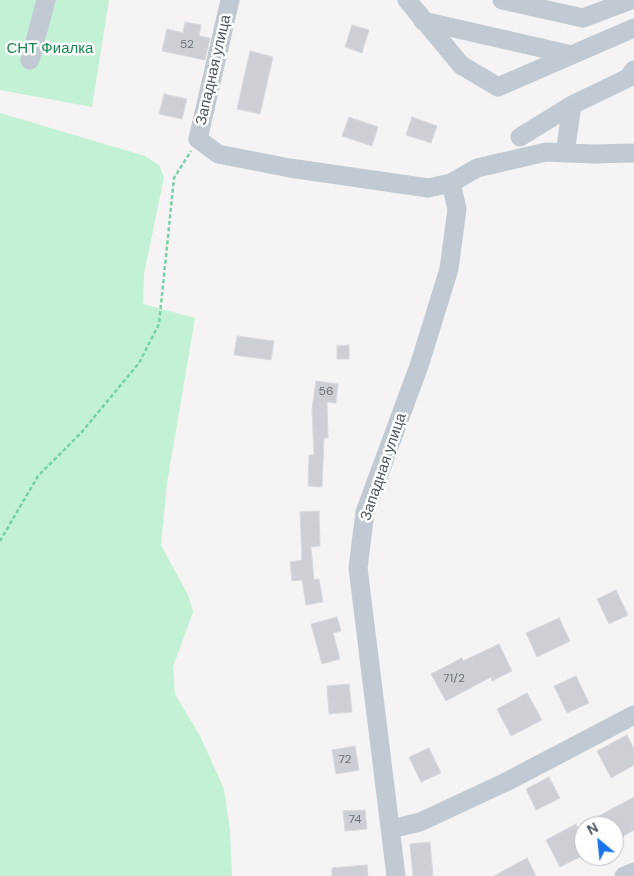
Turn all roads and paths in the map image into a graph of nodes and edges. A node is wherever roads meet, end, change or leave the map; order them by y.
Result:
1 (46, 0) edge
2 (230, 0) edge
3 (407, 0) edge
4 (502, 0) edge
5 (631, 0) edge
6 (423, 21) junction
7 (634, 28) edge
8 (572, 55) junction
9 (30, 60) dead end
10 (634, 70) edge
11 (572, 105) junction
12 (520, 137) dead end
13 (198, 139) junction
14 (565, 153) junction
15 (634, 153) edge
16 (471, 171) junction
17 (451, 183) junction
18 (428, 188) junction
19 (456, 203) junction
20 (0, 541) edge
21 (634, 715) edge
22 (392, 829) junction
23 (634, 872) edge
24 (396, 876) edge
25 (624, 876) edge

1 - 9 street
2 - 13 street, Западная улица
3 - 6 street
4 - 5 street
6 - 8 street
6 - 8 street
7 - 8 street
10 - 11 street
11 - 12 street
11 - 14 street
13 - 18 street
13 - 20 path
14 - 15 street
14 - 16 street
16 - 17 street
16 - 19 street
17 - 18 street
17 - 19 street, Западная улица
18 - 19 street
19 - 22 street, Западная улица
21 - 22 street
22 - 24 street, Западная улица
23 - 25 street

